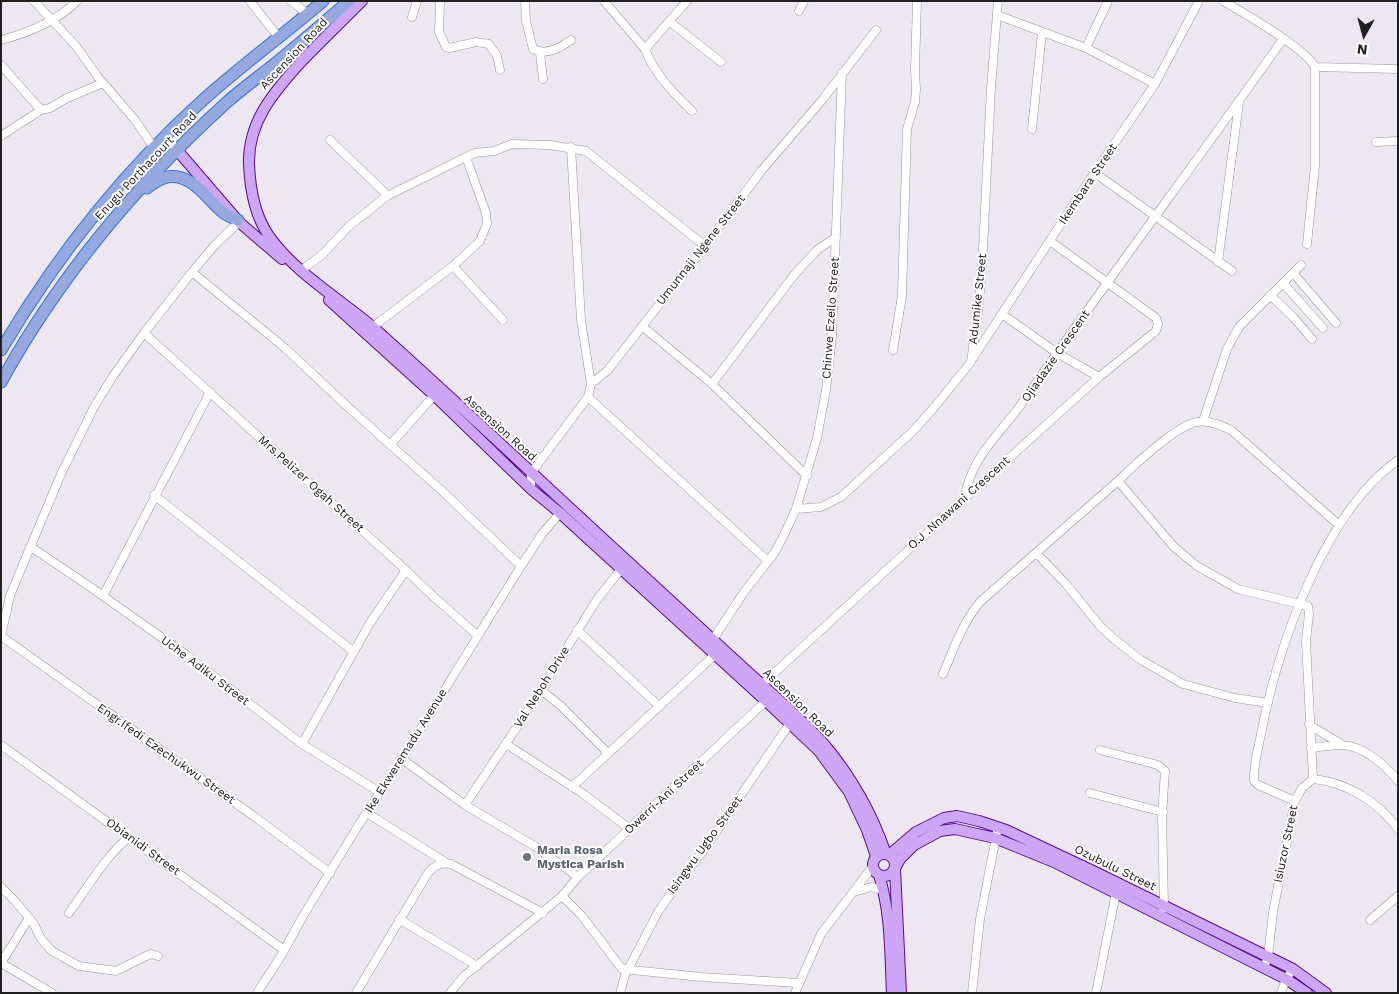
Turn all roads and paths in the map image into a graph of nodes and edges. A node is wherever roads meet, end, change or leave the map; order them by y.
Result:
1 (34, 1) edge
2 (77, 1) edge
3 (250, 1) edge
4 (291, 1) edge
5 (323, 1) edge
6 (349, 1) edge
7 (362, 1) edge
8 (417, 1) edge
9 (440, 1) edge
10 (524, 1) edge
11 (604, 1) edge
12 (687, 1) edge
13 (804, 1) edge
14 (917, 1) edge
15 (998, 1) edge
16 (1108, 1) edge
17 (1199, 1) edge
18 (1223, 1) edge
19 (799, 11) dead end
20 (308, 14) junction
21 (997, 15) junction
22 (412, 17) dead end
23 (52, 19) junction
24 (670, 22) junction
25 (876, 30) dead end
26 (1042, 32) junction
27 (279, 38) junction
28 (1283, 39) junction
29 (1, 40) edge
30 (571, 40) dead end
31 (1086, 48) junction
32 (645, 49) junction
33 (540, 53) junction
34 (721, 62) dead end
35 (1, 65) edge
36 (1315, 67) junction
37 (1398, 69) edge
38 (500, 70) dead end
39 (842, 73) junction
40 (543, 79) dead end
41 (103, 83) junction
42 (1156, 84) junction
43 (1239, 102) junction
44 (41, 110) junction
45 (692, 110) dead end
46 (1032, 129) dead end
47 (1, 136) edge
48 (165, 136) junction
49 (330, 140) dead end
50 (1398, 141) edge
51 (1376, 142) dead end
52 (154, 148) junction
53 (572, 148) junction
54 (177, 150) junction
55 (466, 157) junction
56 (1095, 173) junction
57 (135, 195) junction
58 (386, 196) junction
59 (1156, 217) junction
60 (239, 221) junction
61 (836, 238) junction
62 (1050, 241) junction
63 (1308, 244) dead end
64 (705, 246) junction
65 (1218, 262) junction
66 (1302, 265) dead end
67 (453, 266) junction
68 (302, 270) junction
69 (1232, 271) dead end
70 (192, 272) junction
71 (1293, 273) junction
72 (1107, 284) junction
73 (1283, 284) junction
74 (1270, 295) junction
75 (1002, 314) junction
76 (503, 320) dead end
77 (1336, 323) dead end
78 (642, 326) junction
79 (1324, 328) dead end
80 (369, 330) junction
81 (144, 333) junction
82 (1312, 339) dead end
83 (1, 350) edge
84 (893, 350) dead end
85 (1057, 353) junction
86 (971, 362) junction
87 (1099, 377) junction
88 (1, 382) edge
89 (591, 384) junction
90 (712, 384) junction
91 (210, 392) junction
92 (437, 392) junction
93 (588, 397) junction
94 (1203, 421) junction
95 (390, 444) junction
96 (1398, 460) edge
97 (532, 473) junction
98 (807, 476) junction
99 (1118, 481) junction
100 (531, 489) junction
101 (154, 495) junction
102 (965, 498) junction
103 (796, 509) junction
104 (560, 513) junction
105 (1339, 525) junction
106 (31, 547) junction
107 (1036, 553) junction
108 (768, 561) junction
109 (521, 566) junction
110 (621, 569) junction
111 (406, 570) junction
112 (103, 596) junction
113 (1301, 604) junction
114 (1291, 625) junction
115 (1307, 628) junction
116 (577, 630) junction
117 (477, 635) junction
118 (1, 636) edge
119 (710, 643) junction
120 (354, 652) junction
121 (718, 652) junction
122 (943, 674) dead end
123 (758, 688) junction
124 (541, 690) junction
125 (769, 698) junction
126 (1268, 704) junction
127 (659, 706) junction
128 (790, 723) junction
129 (1309, 725) junction
130 (302, 744) junction
131 (506, 744) junction
132 (1, 745) edge
133 (1342, 745) junction
134 (1311, 748) junction
135 (1100, 750) dead end
136 (608, 753) junction
137 (402, 759) junction
138 (1313, 779) junction
139 (1397, 779) edge
140 (572, 787) junction
141 (381, 792) junction
142 (1090, 793) dead end
143 (1295, 801) junction
144 (465, 805) junction
145 (1163, 812) junction
146 (367, 813) junction
147 (998, 827) junction
148 (630, 829) junction
149 (1398, 829) edge
150 (129, 837) junction
151 (995, 838) junction
152 (881, 861) junction
153 (444, 862) junction
154 (895, 868) junction
155 (330, 872) junction
156 (578, 877) junction
157 (1, 887) edge
158 (1120, 889) junction
159 (883, 890) junction
160 (852, 893) junction
161 (562, 896) junction
162 (1398, 896) edge
163 (1163, 911) junction
164 (69, 913) dead end
165 (543, 913) junction
166 (29, 918) junction
167 (399, 919) junction
168 (1370, 920) dead end
169 (284, 950) junction
170 (158, 956) dead end
171 (1268, 957) junction
172 (1, 963) edge
173 (477, 966) junction
174 (1264, 967) junction
175 (1293, 969) junction
176 (627, 971) junction
177 (1286, 979) junction
178 (798, 983) junction
179 (52, 993) edge
180 (258, 993) edge
181 (356, 993) edge
182 (450, 993) edge
183 (620, 993) edge
184 (795, 993) edge
185 (892, 993) edge
186 (901, 993) edge
187 (972, 993) edge
188 (1096, 993) edge
189 (1281, 993) edge
190 (1307, 993) edge
191 (1326, 993) edge

1 - 23 street
2 - 23 street
3 - 27 street
4 - 20 street
5 - 20 highway
6 - 54 highway, Enugu Porthacourt Road
7 - 68 main road, Ascension Road
8 - 22 street
9 - 38 street
10 - 33 street
11 - 32 street
12 - 24 street
13 - 19 street
14 - 84 street
15 - 21 street, Adumike Street
16 - 31 street
17 - 42 street, Ikembara Street
18 - 28 street
20 - 27 highway
21 - 26 street
21 - 86 street, Adumike Street
23 - 29 street
23 - 41 street
24 - 32 street
24 - 34 street
25 - 39 street, Umunnaji Ngene Street
26 - 31 street
26 - 46 street
27 - 48 highway
28 - 36 street
28 - 43 street, Ojiadazie Crescent
30 - 33 street
31 - 42 street
32 - 45 street
33 - 40 street
35 - 44 street
36 - 37 street
36 - 63 street
39 - 61 street, Chinwe Ezeilo Street
39 - 64 street, Umunnaji Ngene Street
41 - 44 street
41 - 52 street
42 - 56 street, Ikembara Street
43 - 59 street, Ojiadazie Crescent
43 - 65 street
44 - 47 street
48 - 52 highway
48 - 54 street
49 - 58 street
50 - 51 street
52 - 83 highway
53 - 55 street
53 - 64 street
53 - 89 street
54 - 57 highway, Enugu Porthacourt Road
54 - 60 main road, Ascension Road
55 - 58 street
55 - 67 street
56 - 59 street
56 - 62 street, Ikembara Street
57 - 60 highway
57 - 88 highway, Enugu Porthacourt Road
58 - 68 street
59 - 65 street
59 - 72 street, Ojiadazie Crescent
60 - 70 street
60 - 80 main road, Ascension Road
61 - 90 street
61 - 98 street, Chinwe Ezeilo Street
62 - 72 street
62 - 75 street, Ikembara Street
64 - 78 street, Umunnaji Ngene Street
65 - 69 street
66 - 71 street
67 - 76 street
67 - 80 street
68 - 80 main road, Ascension Road
70 - 81 street
70 - 95 street
71 - 73 street
71 - 77 street
72 - 85 street, Ojiadazie Crescent
72 - 87 street, O.J .Nnawani Crescent
73 - 74 street
73 - 79 street
74 - 82 street
74 - 94 street
75 - 85 street
75 - 86 street, Ikembara Street
78 - 89 street, Umunnaji Ngene Street
78 - 90 street
80 - 92 main road, Ascension Road
81 - 91 street, Mrs.Pelizer Ogah Street
81 - 106 street
85 - 87 street
85 - 102 street, Ojiadazie Crescent
86 - 103 street, Adumike Street
87 - 102 street, O.J .Nnawani Crescent
89 - 93 street
90 - 98 street
91 - 101 street
91 - 111 street, Mrs.Pelizer Ogah Street
92 - 95 street
92 - 97 main road, Ascension Road
92 - 100 main road, Ascension Road
93 - 97 street
93 - 108 street
94 - 99 street
94 - 105 street
95 - 109 street
96 - 105 street
97 - 100 street
97 - 119 main road, Ascension Road
98 - 103 street, Chinwe Ezeilo Street
99 - 107 street
99 - 113 street
100 - 104 main road, Ascension Road
101 - 112 street
101 - 120 street
102 - 123 street, O.J .Nnawani Crescent
103 - 108 street, Chinwe Ezeilo Street
104 - 109 street, Ike Ekweremadu Avenue
104 - 110 main road, Ascension Road
105 - 113 street
106 - 112 street, Uche Adiku Street
106 - 118 street
107 - 122 street
107 - 126 street
108 - 119 street, Chinwe Ezeilo Street
109 - 117 street, Ike Ekweremadu Avenue
110 - 116 street, Val Neboh Drive
110 - 119 main road, Ascension Road
111 - 117 street, Mrs.Pelizer Ogah Street
111 - 120 street
112 - 130 street, Uche Adiku Street
113 - 114 street
113 - 115 street
114 - 115 street
114 - 126 street
115 - 129 street
116 - 124 street, Val Neboh Drive
116 - 127 street
117 - 137 street, Ike Ekweremadu Avenue
118 - 155 street, Engr.Ifedi Ezechukwu Street
119 - 121 main road, Ascension Road
120 - 130 street
121 - 123 main road, Ascension Road
121 - 127 street
123 - 125 main road, Ascension Road
124 - 131 street, Val Neboh Drive
124 - 136 street
125 - 128 main road, Ascension Road
125 - 148 street, Owerri-Ani Street
125 - 152 main road, Ascension Road
126 - 143 street
127 - 136 street
128 - 152 main road, Ascension Road
128 - 176 street, Isingwu Ugbo Street
129 - 133 street
129 - 134 street
130 - 141 street, Uche Adiku Street
131 - 140 street
131 - 144 street, Val Neboh Drive
132 - 150 street, Obianidi Street
133 - 134 street
133 - 139 street
134 - 138 street
135 - 145 street
136 - 140 street
137 - 141 street, Ike Ekweremadu Avenue
137 - 144 street
138 - 143 street, Isiuzor Street
138 - 149 street
140 - 148 street
141 - 146 street, Ike Ekweremadu Avenue
142 - 145 street
143 - 171 street, Isiuzor Street
144 - 156 street
145 - 163 street
146 - 153 street
146 - 155 street, Ike Ekweremadu Avenue
147 - 151 street
147 - 152 main road, Ozubulu Street
147 - 158 main road, Ozubulu Street
148 - 156 street, Owerri-Ani Street
150 - 164 street
150 - 169 street, Obianidi Street
151 - 154 main road, Ozubulu Street
151 - 158 main road, Ozubulu Street
151 - 187 street
152 - 154 main road
152 - 154 main road
152 - 159 main road
152 - 160 street, Ozubulu Street
153 - 165 street
153 - 167 street
154 - 186 main road
155 - 169 street, Ike Ekweremadu Avenue
156 - 161 street, Owerri-Ani Street
157 - 166 street
158 - 163 main road, Ozubulu Street
158 - 188 street
159 - 160 street
159 - 185 main road
160 - 178 street, Ozubulu Street
161 - 165 street, Owerri-Ani Street
161 - 176 street
162 - 168 street
163 - 171 main road, Ozubulu Street
163 - 174 main road, Ozubulu Street
165 - 173 street, Owerri-Ani Street
166 - 170 street
166 - 172 street
167 - 173 street
167 - 181 street
169 - 180 street, Ike Ekweremadu Avenue
171 - 174 street, Isiuzor Street
171 - 175 main road, Ozubulu Street
172 - 179 street
173 - 182 street, Owerri-Ani Street
174 - 177 main road, Ozubulu Street
175 - 177 street
175 - 191 main road, Ozubulu Street
176 - 178 street
176 - 183 street, Isingwu Ugbo Street
177 - 189 street
177 - 190 main road, Ozubulu Street
178 - 184 street, Ozubulu Street

